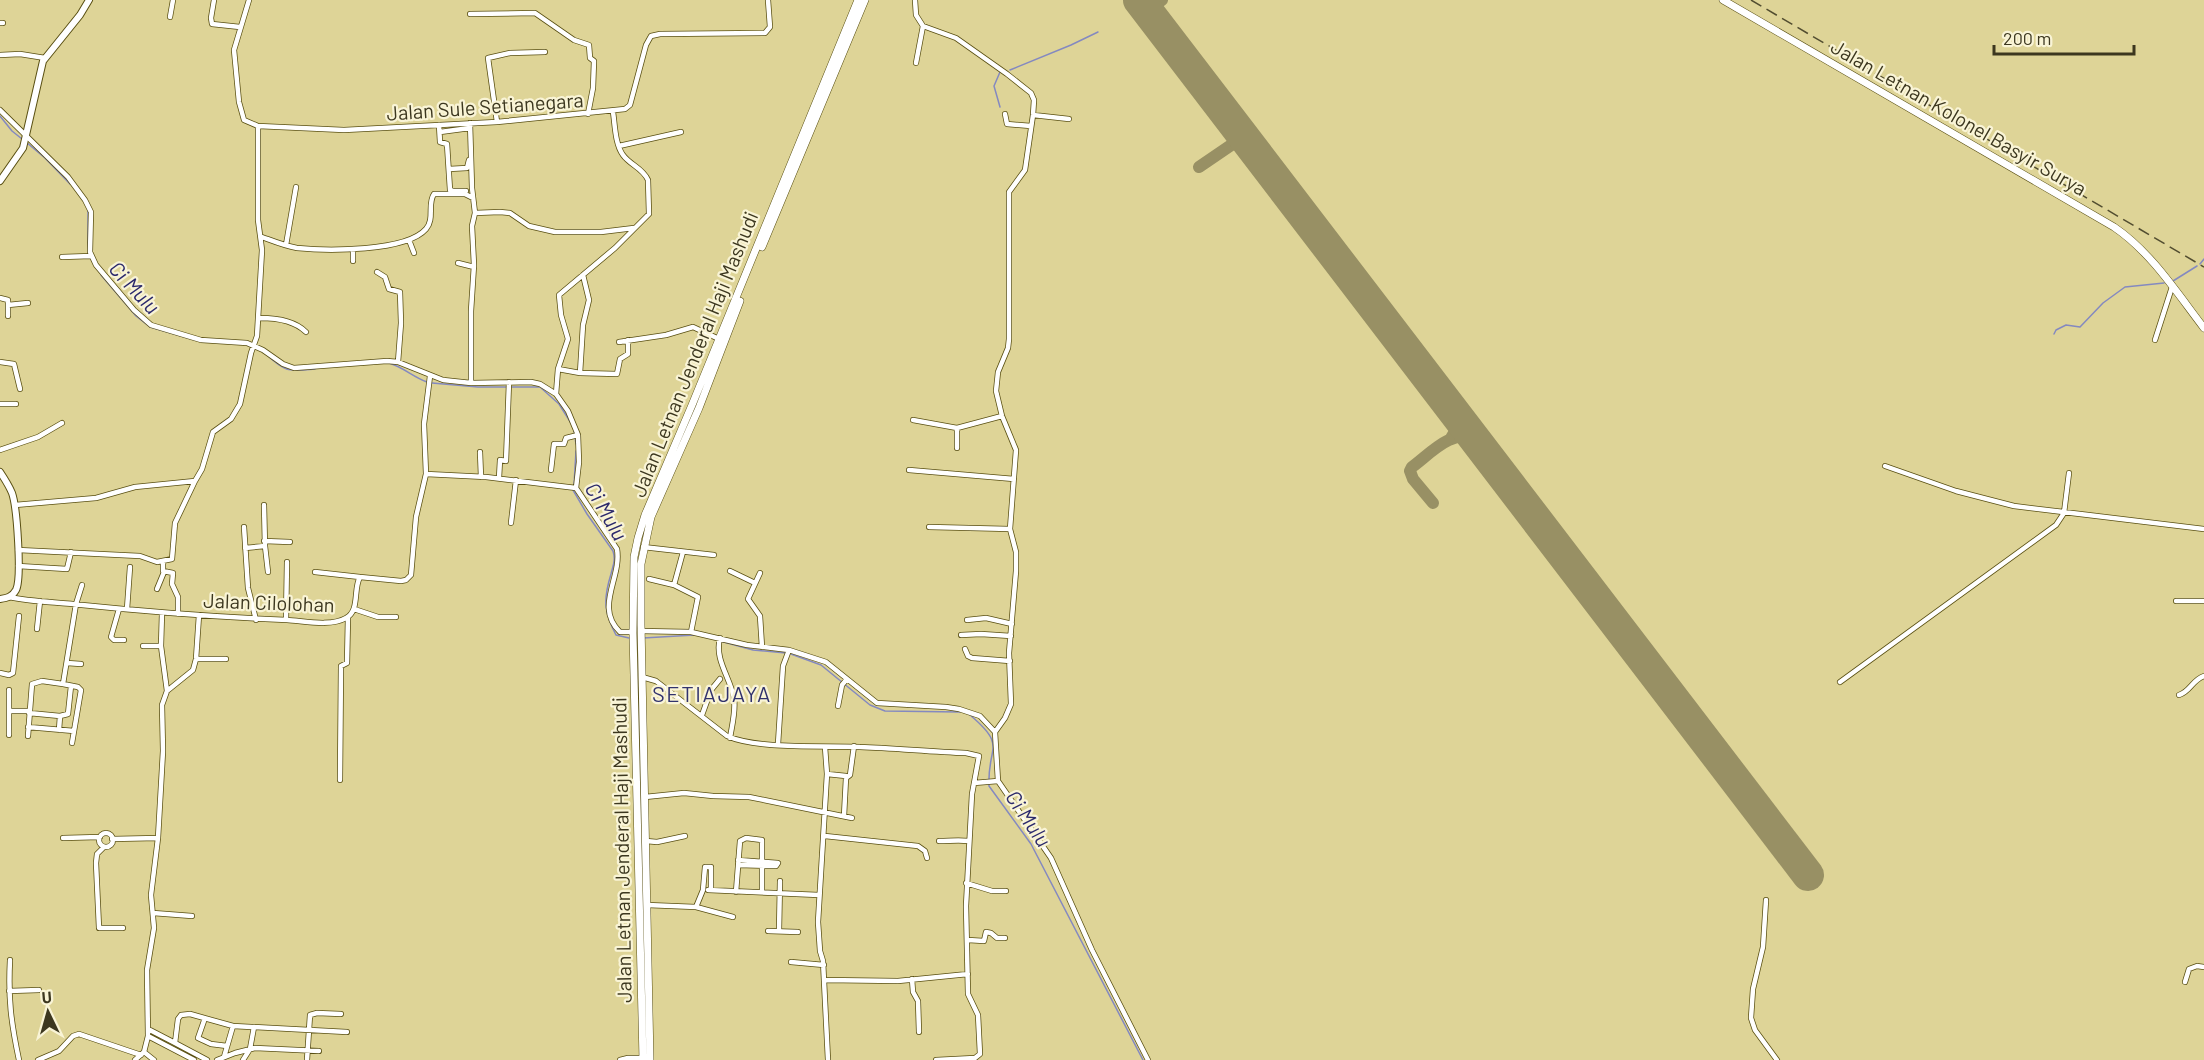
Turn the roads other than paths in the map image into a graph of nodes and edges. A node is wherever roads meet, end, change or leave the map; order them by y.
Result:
1 (89, 0) edge
2 (173, 0) edge
3 (214, 0) edge
4 (249, 0) edge
5 (768, 0) edge
6 (858, 0) edge
7 (865, 0) edge
8 (915, 0) edge
9 (1723, 0) edge
10 (470, 14) dead end
11 (170, 18) dead end
12 (852, 25) junction
13 (923, 26) junction
14 (240, 27) junction
15 (545, 52) dead end
16 (0, 55) edge
17 (45, 58) junction
18 (916, 63) dead end
19 (0, 110) edge
20 (613, 112) junction
21 (588, 114) junction
22 (1005, 114) dead end
23 (1033, 115) junction
24 (1069, 119) dead end
25 (497, 122) junction
26 (439, 125) junction
27 (258, 126) junction
28 (470, 126) junction
29 (1031, 126) junction
30 (440, 132) junction
31 (681, 132) dead end
32 (26, 137) junction
33 (468, 142) dead end
34 (619, 146) junction
35 (449, 170) junction
36 (0, 181) edge
37 (296, 187) dead end
38 (466, 191) dead end
39 (473, 198) junction
40 (475, 213) junction
41 (634, 228) junction
42 (262, 237) junction
43 (409, 240) junction
44 (285, 245) junction
45 (353, 249) junction
46 (414, 253) dead end
47 (62, 257) dead end
48 (89, 257) junction
49 (353, 261) dead end
50 (458, 263) dead end
51 (474, 267) junction
52 (377, 272) dead end
53 (583, 275) junction
54 (2170, 284) junction
55 (0, 298) edge
56 (28, 303) dead end
57 (9, 305) junction
58 (8, 316) dead end
59 (260, 318) junction
60 (2204, 328) edge
61 (306, 332) dead end
62 (719, 339) junction
63 (628, 340) junction
64 (2155, 340) dead end
65 (619, 342) dead end
66 (253, 347) junction
67 (716, 352) junction
68 (0, 362) edge
69 (398, 362) junction
70 (558, 369) junction
71 (580, 373) junction
72 (428, 380) junction
73 (471, 383) junction
74 (509, 383) junction
75 (20, 389) dead end
76 (556, 394) junction
77 (0, 404) edge
78 (16, 404) dead end
79 (1002, 416) junction
80 (913, 420) dead end
81 (62, 423) dead end
82 (957, 428) junction
83 (576, 435) junction
84 (957, 448) dead end
85 (0, 450) edge
86 (480, 452) dead end
87 (1885, 466) dead end
88 (551, 470) dead end
89 (909, 470) dead end
90 (0, 472) edge
91 (2069, 473) dead end
92 (426, 474) junction
93 (481, 477) junction
94 (499, 478) junction
95 (1014, 479) junction
96 (516, 480) junction
97 (195, 481) junction
98 (576, 488) junction
99 (15, 505) junction
100 (264, 505) dead end
101 (2064, 513) junction
102 (511, 523) dead end
103 (244, 527) dead end
104 (929, 527) dead end
105 (1010, 529) junction
106 (2204, 529) edge
107 (290, 542) dead end
108 (265, 544) junction
109 (245, 548) junction
110 (643, 548) junction
111 (18, 550) junction
112 (72, 552) junction
113 (682, 552) junction
114 (714, 555) dead end
115 (163, 561) junction
116 (287, 562) dead end
117 (18, 566) junction
118 (130, 567) dead end
119 (730, 571) dead end
120 (164, 572) junction
121 (268, 572) dead end
122 (315, 572) dead end
123 (760, 573) dead end
124 (360, 577) junction
125 (649, 579) dead end
126 (755, 583) junction
127 (82, 585) dead end
128 (674, 585) junction
129 (16, 589) junction
130 (157, 589) dead end
131 (9, 597) junction
132 (0, 599) edge
133 (24, 600) junction
134 (40, 601) junction
135 (2176, 601) dead end
136 (2204, 601) edge
137 (637, 603) junction
138 (76, 604) junction
139 (119, 609) junction
140 (127, 609) junction
141 (354, 609) junction
142 (162, 613) junction
143 (178, 614) junction
144 (199, 615) junction
145 (19, 616) dead end
146 (348, 617) junction
147 (396, 617) dead end
148 (256, 620) junction
149 (286, 620) junction
150 (967, 620) dead end
151 (1012, 624) junction
152 (37, 629) dead end
153 (637, 632) junction
154 (691, 632) junction
155 (961, 635) dead end
156 (1011, 636) junction
157 (124, 640) dead end
158 (720, 641) junction
159 (637, 642) junction
160 (143, 646) dead end
161 (161, 646) junction
162 (764, 646) junction
163 (965, 650) dead end
164 (789, 651) junction
165 (196, 659) junction
166 (226, 659) dead end
167 (1010, 661) junction
168 (67, 663) junction
169 (81, 664) dead end
170 (0, 673) edge
171 (2204, 676) edge
172 (642, 677) junction
173 (720, 679) dead end
174 (845, 682) junction
175 (1840, 682) dead end
176 (63, 684) junction
177 (71, 686) junction
178 (9, 690) dead end
179 (167, 692) junction
180 (2179, 695) dead end
181 (838, 706) dead end
182 (9, 711) junction
183 (29, 712) junction
184 (702, 715) junction
185 (60, 716) junction
186 (28, 727) junction
187 (59, 730) junction
188 (75, 731) junction
189 (995, 732) junction
190 (9, 735) dead end
191 (28, 736) dead end
192 (730, 738) junction
193 (72, 743) dead end
194 (778, 744) junction
195 (825, 747) junction
196 (854, 747) junction
197 (827, 774) junction
198 (846, 776) junction
199 (340, 780) dead end
200 (998, 781) junction
201 (974, 783) junction
202 (645, 796) junction
203 (824, 813) junction
204 (844, 816) junction
205 (852, 818) dead end
206 (686, 836) dead end
207 (825, 836) junction
208 (63, 837) dead end
209 (100, 837) junction
210 (158, 838) junction
211 (112, 839) junction
212 (646, 841) junction
213 (969, 841) junction
214 (939, 842) dead end
215 (104, 847) junction
216 (927, 858) dead end
217 (738, 863) junction
218 (762, 864) junction
219 (780, 881) dead end
220 (966, 883) junction
221 (703, 890) junction
222 (711, 890) junction
223 (1006, 891) dead end
224 (736, 892) junction
225 (762, 892) junction
226 (779, 894) junction
227 (819, 895) junction
228 (1766, 900) dead end
229 (647, 905) junction
230 (696, 907) junction
231 (153, 913) junction
232 (192, 916) dead end
233 (733, 917) dead end
234 (123, 928) dead end
235 (768, 931) dead end
236 (779, 931) junction
237 (798, 932) dead end
238 (1005, 938) dead end
239 (968, 940) junction
240 (10, 960) dead end
241 (790, 962) dead end
242 (824, 965) junction
243 (2204, 967) edge
244 (968, 974) junction
245 (912, 979) junction
246 (825, 980) junction
247 (2185, 982) dead end
248 (39, 990) dead end
249 (9, 991) junction
250 (341, 1014) dead end
251 (205, 1018) junction
252 (233, 1026) junction
253 (254, 1027) junction
254 (148, 1029) junction
255 (308, 1030) junction
256 (347, 1032) dead end
257 (919, 1032) dead end
258 (148, 1036) junction
259 (175, 1042) junction
260 (227, 1046) junction
261 (183, 1047) junction
262 (250, 1049) junction
263 (308, 1050) junction
264 (59, 1051) junction
265 (319, 1051) dead end
266 (180, 1053) junction
267 (194, 1053) junction
268 (142, 1054) junction
269 (225, 1056) junction
270 (193, 1059) edge
271 (645, 1059) edge
272 (968, 1059) edge
273 (19, 1060) edge
274 (38, 1060) edge
275 (58, 1060) edge
276 (135, 1060) edge
277 (154, 1060) edge
278 (207, 1060) edge
279 (217, 1060) edge
280 (235, 1060) edge
281 (243, 1060) edge
282 (308, 1060) edge
283 (620, 1060) edge
284 (828, 1060) edge
285 (936, 1060) edge
286 (1148, 1060) edge
287 (1777, 1060) edge

1 - 17 street
2 - 11 street
3 - 14 street
4 - 14 street
5 - 20 street, Jalan Sule Setianegara
6 - 12 main road, Jalan Letnan Jenderal Haji Mashudi
7 - 12 main road, Jalan Letnan Jenderal Haji Mashudi
8 - 13 street
9 - 54 main road, Jalan Letnan Kolonel Basyir Surya
10 - 21 street
12 - 62 main road, Jalan Letnan Jenderal Haji Mashudi
12 - 67 main road, Jalan Letnan Jenderal Haji Mashudi
13 - 18 street
13 - 23 street
14 - 27 street
15 - 25 street
16 - 17 street
17 - 32 street
19 - 32 street
20 - 21 street, Jalan Sule Setianegara
20 - 34 street
21 - 25 street, Jalan Sule Setianegara
22 - 29 street
23 - 24 street
23 - 29 street
25 - 28 street, Jalan Sule Setianegara
26 - 27 street, Jalan Sule Setianegara
26 - 28 street, Jalan Sule Setianegara
26 - 30 street
27 - 42 street
28 - 30 street
28 - 39 street
29 - 79 street
30 - 35 street
31 - 34 street
32 - 36 street
32 - 48 street
33 - 35 street
34 - 41 street
35 - 38 street
37 - 44 street
39 - 40 street
39 - 43 street
40 - 41 street
40 - 51 street
41 - 53 street
42 - 44 street
42 - 59 street
43 - 45 street
43 - 46 street
44 - 45 street
45 - 49 street
47 - 48 street
48 - 66 street
50 - 51 street
51 - 73 street
52 - 69 street
53 - 70 street
53 - 71 street
54 - 60 main road, Jalan Letnan Kolonel Basyir Surya
54 - 64 street
55 - 57 street
56 - 57 street
57 - 58 street
59 - 61 street
59 - 66 street
62 - 63 street
62 - 67 main road, Jalan Letnan Jenderal Haji Mashudi
63 - 65 street
63 - 71 street
66 - 69 street
66 - 97 street
67 - 110 main road, Jalan Letnan Jenderal Haji Mashudi
67 - 137 main road, Jalan Letnan Jenderal Haji Mashudi
68 - 75 street
69 - 72 street
70 - 71 street
70 - 76 street
72 - 73 street
72 - 92 street
73 - 74 street
74 - 76 street
74 - 94 street
76 - 83 street
77 - 78 street
79 - 82 street
79 - 95 street
80 - 82 street
81 - 85 street
82 - 84 street
83 - 88 street
83 - 98 street
86 - 93 street
87 - 101 street
89 - 95 street
90 - 99 street
91 - 101 street
92 - 93 street
92 - 124 street
93 - 94 street
94 - 96 street
95 - 105 street
96 - 98 street
96 - 102 street
97 - 99 street
97 - 115 street
98 - 153 street
99 - 111 street
100 - 108 street
101 - 106 street
101 - 175 street
103 - 109 street
104 - 105 street
105 - 151 street
107 - 108 street
108 - 109 street
108 - 121 street
109 - 148 street
110 - 113 street
110 - 137 main road, Jalan Letnan Jenderal Haji Mashudi
111 - 112 street
111 - 117 street
112 - 115 street
112 - 117 street
113 - 114 street
113 - 128 street
115 - 120 street
116 - 149 street
117 - 129 street
118 - 140 street
119 - 126 street
120 - 130 street
120 - 143 street
122 - 124 street
123 - 126 street
124 - 141 street, Jalan Cilolohan
125 - 128 street
126 - 162 street
127 - 138 street
128 - 154 street
129 - 131 street
129 - 133 street
131 - 132 street
131 - 133 street, Jalan Cilolohan
133 - 134 street, Jalan Cilolohan
134 - 138 street, Jalan Cilolohan
134 - 152 street
135 - 136 street
137 - 153 main road, Jalan Letnan Jenderal Haji Mashudi
138 - 139 street, Jalan Cilolohan
138 - 168 street
139 - 140 street, Jalan Cilolohan
139 - 157 street
140 - 142 street, Jalan Cilolohan
141 - 146 street, Jalan Cilolohan
141 - 147 street
142 - 143 street, Jalan Cilolohan
142 - 161 street
143 - 144 street, Jalan Cilolohan
144 - 148 street, Jalan Cilolohan
144 - 165 street
145 - 170 street
146 - 149 street, Jalan Cilolohan
146 - 199 street
148 - 149 street, Jalan Cilolohan
150 - 151 street
151 - 156 street
153 - 154 street
153 - 159 main road, Jalan Letnan Jenderal Haji Mashudi
154 - 158 street
155 - 156 street
156 - 167 street
158 - 162 street
158 - 192 street
159 - 172 main road, Jalan Letnan Jenderal Haji Mashudi
159 - 271 main road, Jalan Letnan Jenderal Haji Mashudi
160 - 161 street
161 - 179 street
162 - 164 street
163 - 167 street
164 - 174 street
164 - 194 street
165 - 166 street
165 - 179 street
167 - 189 street
168 - 169 street
168 - 176 street
171 - 180 street
172 - 184 street
172 - 202 main road, Jalan Letnan Jenderal Haji Mashudi
173 - 184 street
174 - 181 street
174 - 189 street
176 - 177 street
176 - 183 street
177 - 185 street
177 - 188 street
178 - 182 street
179 - 210 street
182 - 183 street
182 - 190 street
183 - 185 street
183 - 186 street
184 - 192 street
185 - 187 street
186 - 187 street
186 - 191 street
187 - 188 street
188 - 193 street
189 - 200 street
192 - 194 street
194 - 195 street
195 - 196 street
195 - 197 street
196 - 198 street
196 - 201 street
197 - 198 street
197 - 203 street
198 - 204 street
200 - 201 street
200 - 286 street
201 - 213 street
202 - 203 street
202 - 212 main road, Jalan Letnan Jenderal Haji Mashudi
203 - 204 street
203 - 207 street
204 - 205 street
206 - 212 street
207 - 216 street
207 - 227 street
208 - 209 street
209 - 211 street
209 - 215 street
210 - 211 street
210 - 231 street
211 - 215 street
212 - 229 main road, Jalan Letnan Jenderal Haji Mashudi
213 - 214 street
213 - 220 street
215 - 234 street
217 - 218 street
217 - 218 street
217 - 224 street
218 - 225 street
219 - 226 street
220 - 223 street
220 - 239 street
221 - 222 street
221 - 222 street
221 - 230 street
222 - 224 street
224 - 225 street
225 - 226 street
226 - 227 street
226 - 236 street
227 - 242 street
228 - 287 street
229 - 230 street
229 - 271 main road, Jalan Letnan Jenderal Haji Mashudi
230 - 233 street
231 - 232 street
231 - 254 street
235 - 236 street
236 - 237 street
238 - 239 street
239 - 244 street
240 - 249 street
241 - 242 street
242 - 246 street
243 - 247 street
244 - 245 street
244 - 272 street
245 - 246 street
245 - 257 street
246 - 284 street
248 - 249 street
249 - 273 street
250 - 255 street
251 - 252 street
251 - 259 street
251 - 260 street
252 - 253 street
252 - 260 street
253 - 255 street
253 - 262 street
254 - 258 street
254 - 259 street
255 - 256 street
255 - 263 street
258 - 266 street
258 - 268 street
259 - 261 street
260 - 269 street
261 - 266 street
261 - 267 street
262 - 263 street
262 - 269 street
262 - 281 street
263 - 265 street
263 - 282 street
264 - 268 street
264 - 274 street
264 - 275 street
266 - 270 street
267 - 270 street
267 - 278 street
268 - 276 street
268 - 277 street
269 - 279 street
269 - 280 street
271 - 283 street
272 - 285 street

